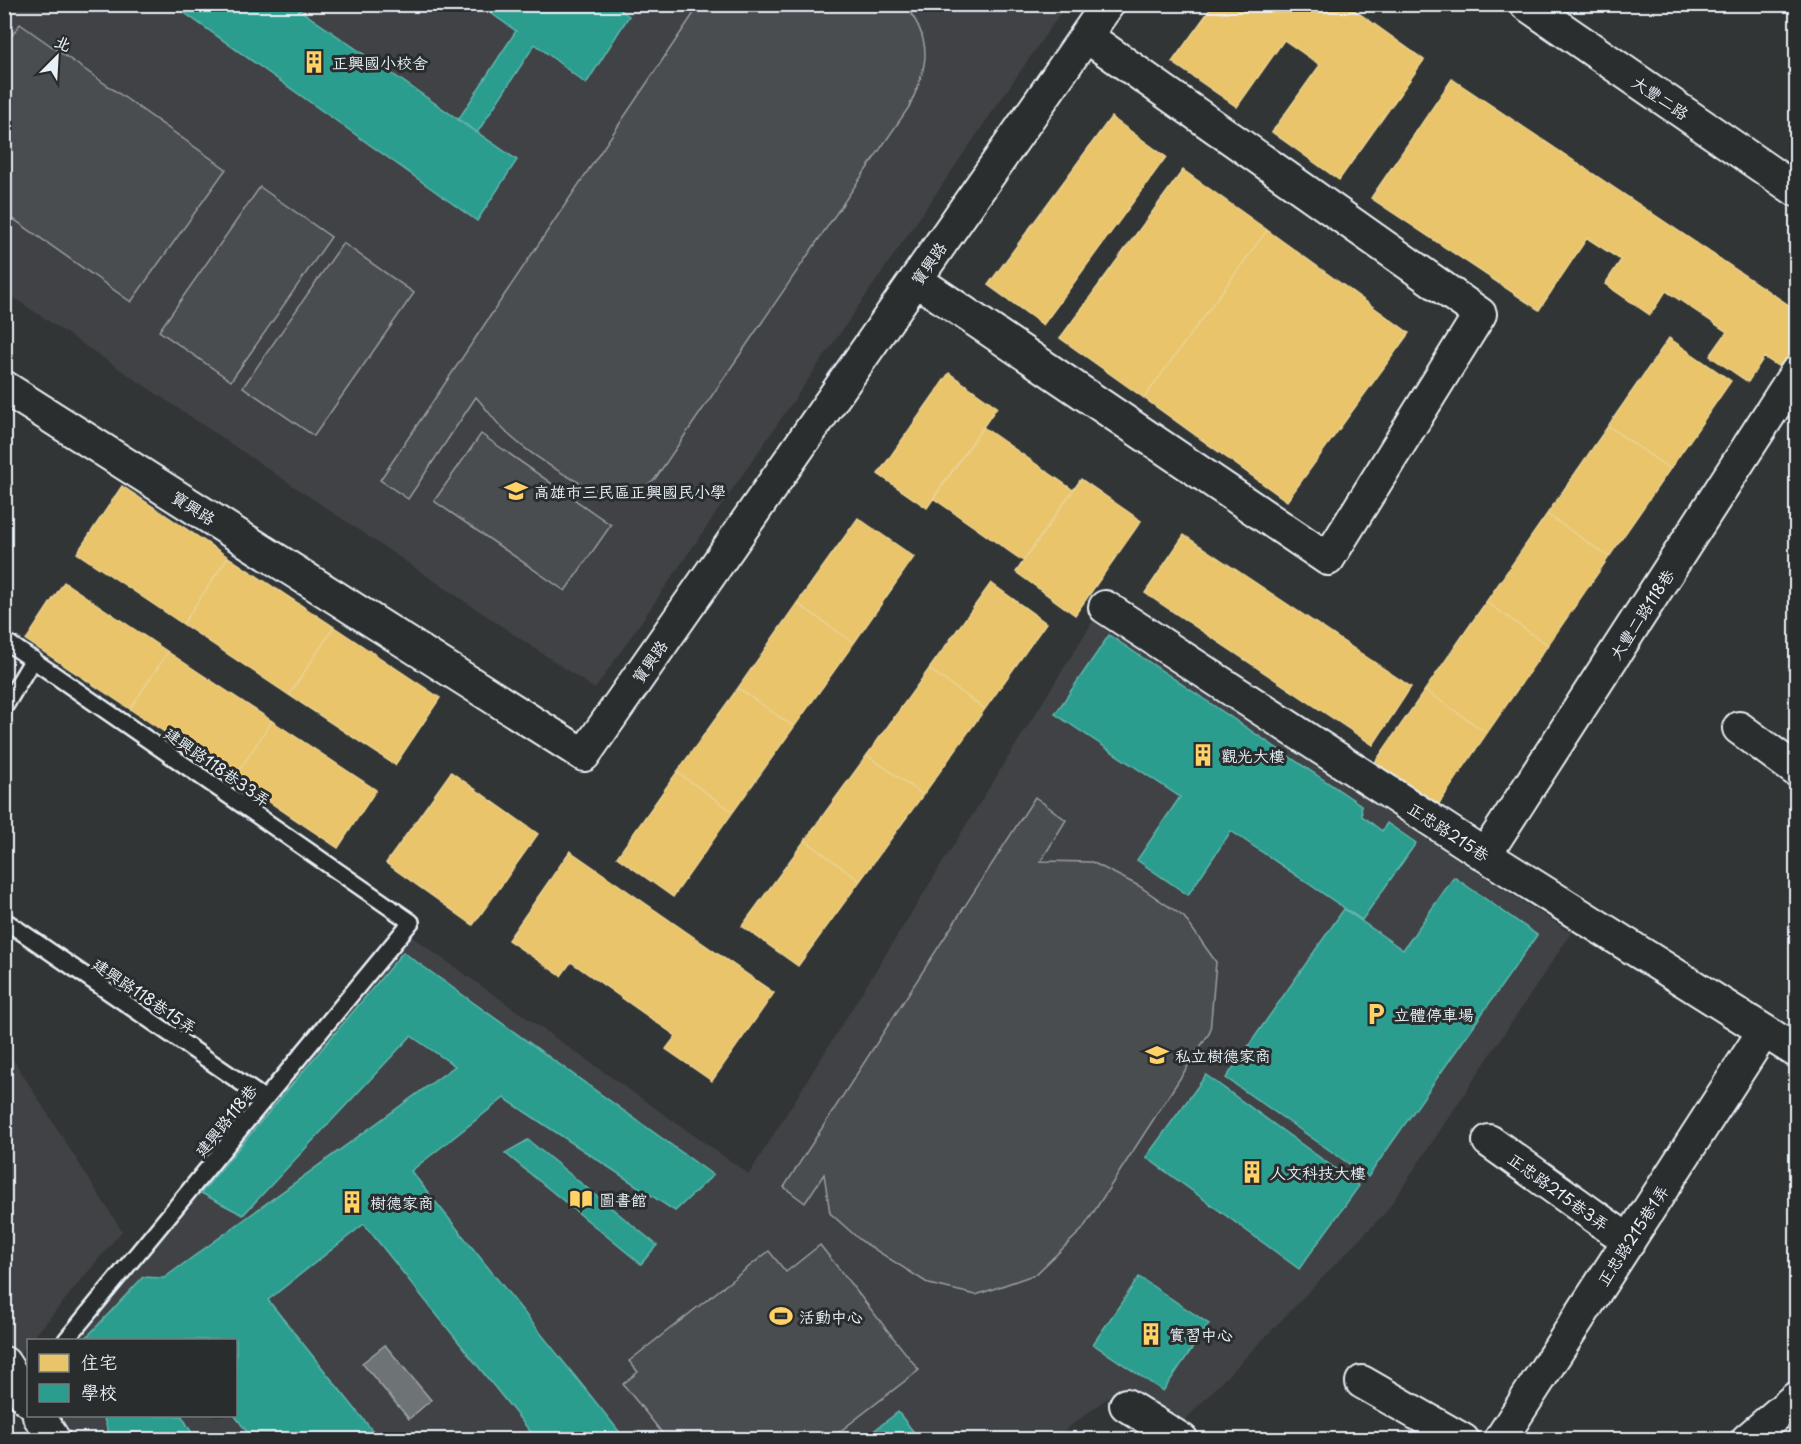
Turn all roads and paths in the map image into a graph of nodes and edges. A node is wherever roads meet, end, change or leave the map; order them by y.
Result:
1 (1108, 4) edge
2 (1526, 4) edge
3 (1086, 36) junction
4 (1797, 190) edge
5 (916, 280) junction
6 (1797, 373) edge
7 (4, 387) edge
8 (1105, 607) dead end
9 (4, 640) edge
10 (33, 659) junction
11 (4, 708) edge
12 (1739, 728) dead end
13 (1797, 770) edge
14 (1485, 855) junction
15 (4, 920) edge
16 (411, 922) joint
17 (1764, 1031) junction
18 (1797, 1052) edge
19 (265, 1099) junction
20 (1489, 1141) dead end
21 (1629, 1241) junction
22 (68, 1339) edge
23 (4, 1363) edge
24 (1362, 1382) dead end
25 (27, 1394) edge
26 (1797, 1398) edge
27 (1126, 1405) dead end
28 (41, 1417) edge
29 (54, 1440) edge
30 (1182, 1440) edge
31 (1463, 1440) edge
32 (1500, 1440) edge
33 (1747, 1440) edge

1 - 3 street, 寶興路
2 - 4 street, 大豐二路
3 - 5 street, 寶興路
3 - 5 street
5 - 7 street, 寶興路
6 - 14 street, 大豐二路118巷
8 - 14 street, 正忠路215巷
9 - 10 lane, 建興路118巷33弄
10 - 11 lane
10 - 16 lane, 建興路118巷33弄
12 - 13 street
14 - 17 street, 正忠路215巷
15 - 19 lane, 建興路118巷15弄
16 - 19 lane, 建興路118巷
17 - 18 street, 正忠路215巷
17 - 21 street, 正忠路215巷1弄
19 - 22 lane, 建興路118巷
20 - 21 street, 正忠路215巷3弄
21 - 32 street, 正忠路215巷1弄
23 - 25 street
24 - 31 street
26 - 33 street
27 - 30 street
28 - 29 street

